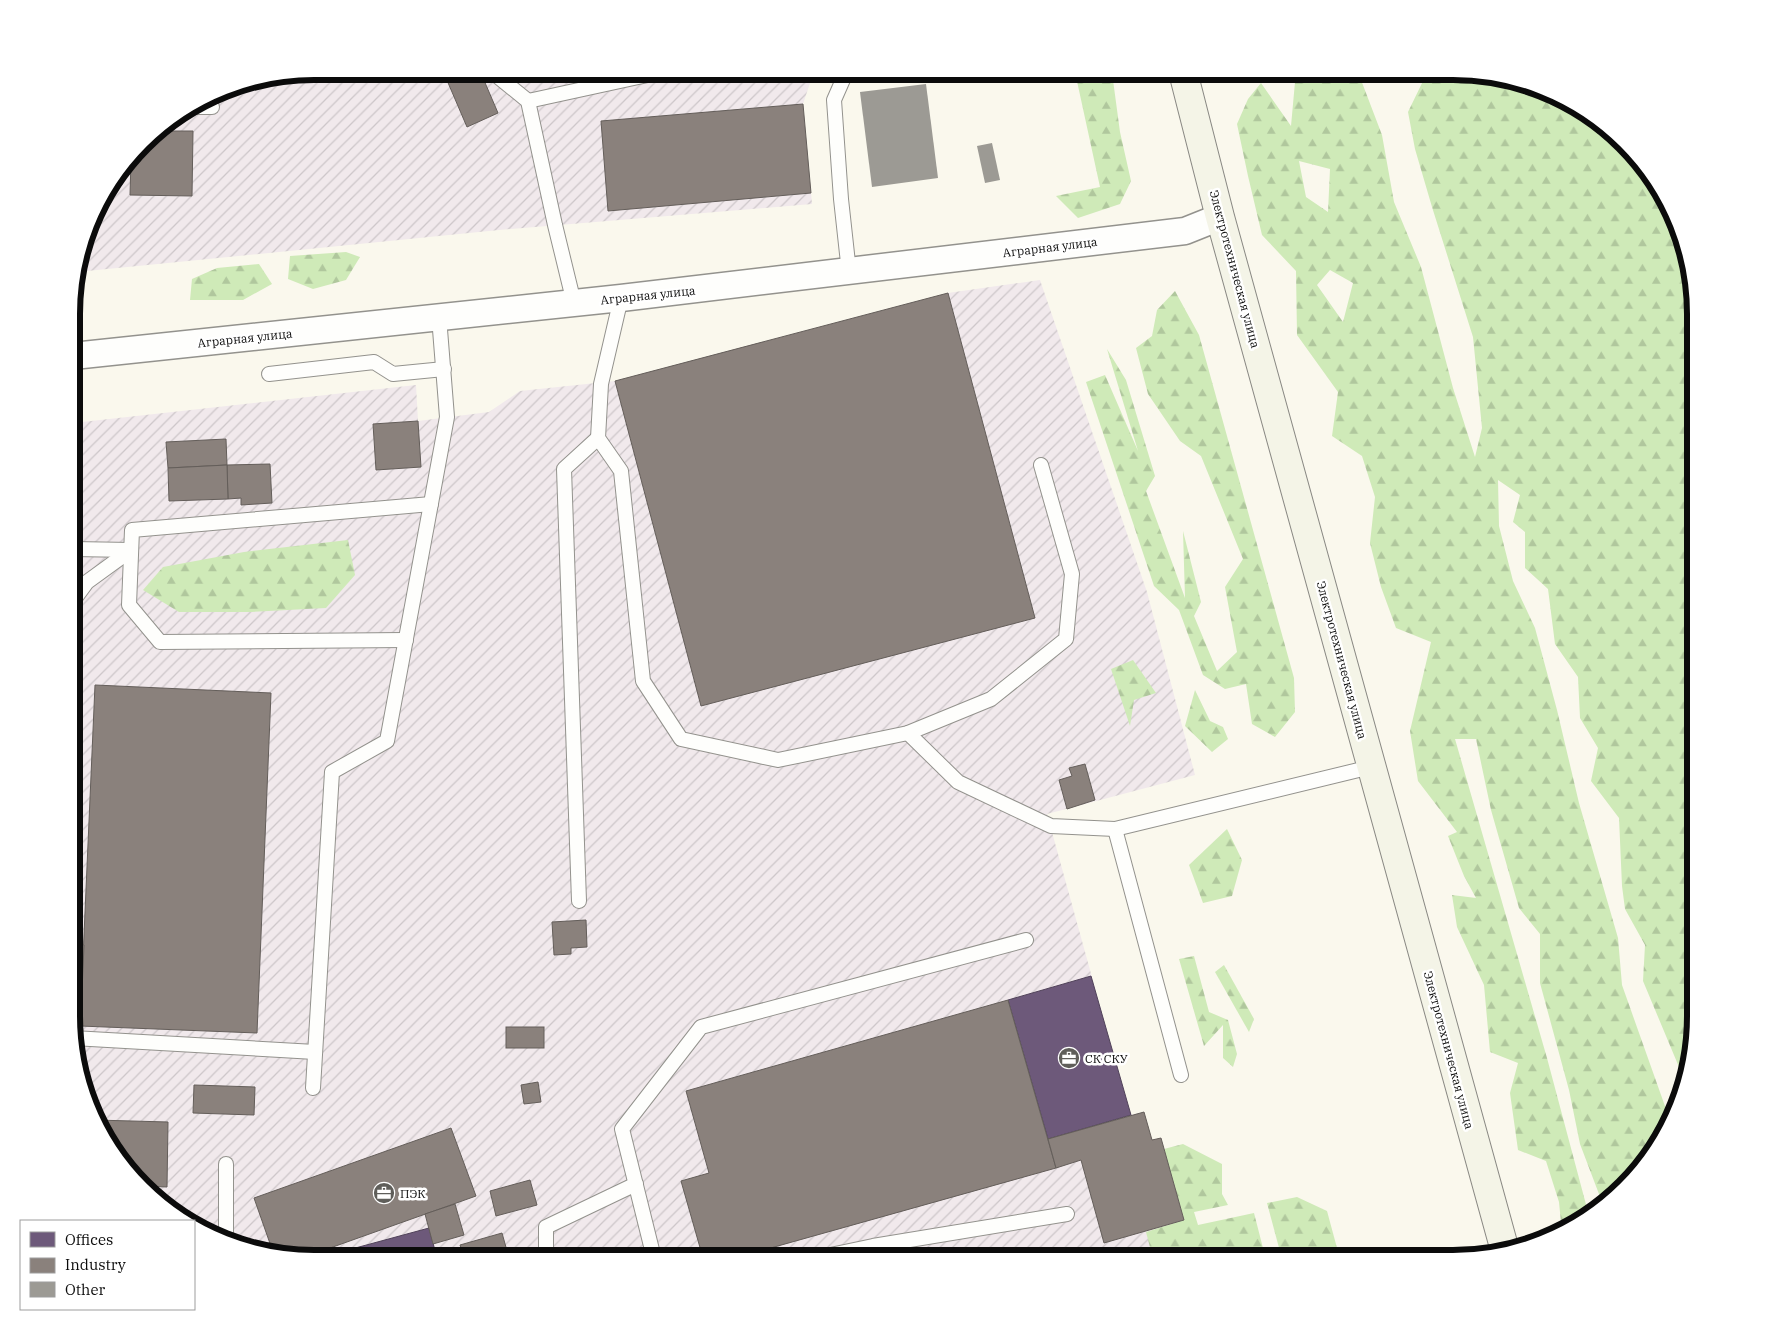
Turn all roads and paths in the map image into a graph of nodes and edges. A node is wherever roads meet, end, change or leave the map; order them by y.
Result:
1 (502, 80) edge
2 (626, 80) edge
3 (842, 80) edge
4 (1185, 80) edge
5 (528, 101) junction
6 (205, 107) edge
7 (212, 107) dead end
8 (1220, 216) junction
9 (849, 272) junction
10 (621, 298) junction
11 (574, 303) junction
12 (440, 317) junction
13 (80, 355) edge
14 (444, 369) junction
15 (269, 374) dead end
16 (598, 438) junction
17 (1041, 465) dead end
18 (431, 504) junction
19 (80, 549) edge
20 (131, 550) junction
21 (80, 592) edge
22 (406, 640) junction
23 (908, 733) junction
24 (1371, 767) junction
25 (1115, 829) junction
26 (579, 901) dead end
27 (1026, 940) dead end
28 (81, 1038) edge
29 (315, 1052) junction
30 (1181, 1075) dead end
31 (313, 1088) dead end
32 (226, 1164) dead end
33 (636, 1184) junction
34 (1067, 1214) dead end
35 (226, 1233) edge
36 (1503, 1245) edge
37 (546, 1250) edge
38 (652, 1250) edge
39 (854, 1250) edge

1 - 5 lane
2 - 5 lane
3 - 9 lane
4 - 8 main road, Электротехническая улица
5 - 11 lane
6 - 7 lane
8 - 9 street, Аграрная улица
8 - 24 main road, Электротехническая улица
9 - 10 street, Аграрная улица
10 - 11 street, Аграрная улица
10 - 16 lane
11 - 12 street, Аграрная улица
12 - 13 street, Аграрная улица
12 - 14 lane
14 - 15 lane
14 - 18 lane
16 - 23 lane
16 - 26 lane
17 - 23 lane
18 - 20 lane
18 - 22 lane
19 - 20 lane
20 - 21 lane
20 - 22 lane
22 - 29 lane
23 - 25 lane
24 - 25 lane
24 - 36 main road, Электротехническая улица
25 - 30 lane
27 - 33 lane
28 - 29 lane
29 - 31 lane
32 - 35 lane
33 - 37 lane
33 - 38 lane
34 - 39 lane

